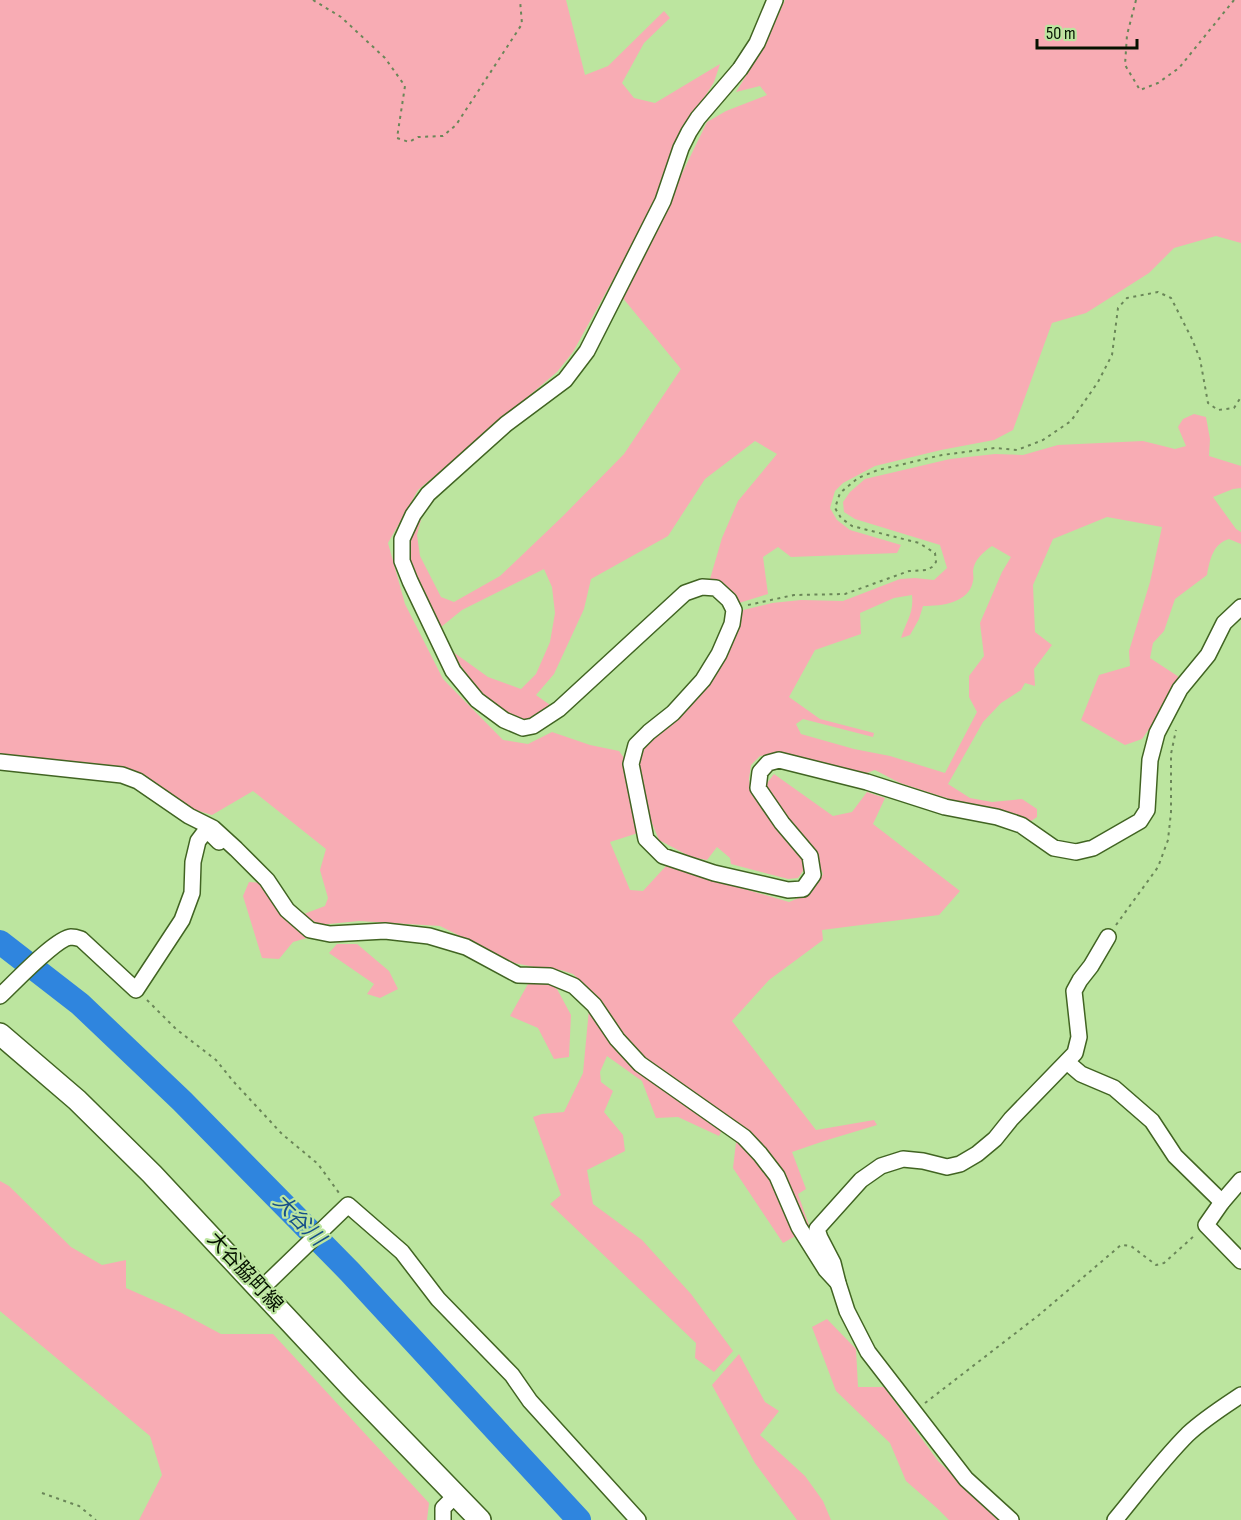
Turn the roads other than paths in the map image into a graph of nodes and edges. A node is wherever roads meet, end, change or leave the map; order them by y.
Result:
1 (775, 0) edge
2 (1240, 611) edge
3 (0, 762) edge
4 (236, 849) junction
5 (1108, 937) road end
6 (0, 996) edge
7 (0, 1034) edge
8 (1067, 1062) junction
9 (1241, 1180) edge
10 (1222, 1202) junction
11 (1241, 1261) edge
12 (838, 1283) junction
13 (261, 1289) junction
14 (1241, 1395) edge
15 (456, 1495) junction
16 (443, 1520) edge
17 (480, 1520) edge
18 (638, 1520) edge
19 (1011, 1520) edge
20 (1115, 1520) edge

1 - 2 street
3 - 4 street
4 - 6 street
4 - 12 street
5 - 8 street
7 - 13 main road, 大谷脇町線
8 - 10 street
8 - 12 street
9 - 10 street
10 - 11 street
12 - 19 street
13 - 15 main road, 大谷脇町線
13 - 18 street
14 - 20 street
15 - 16 street
15 - 17 main road, 大谷脇町線

